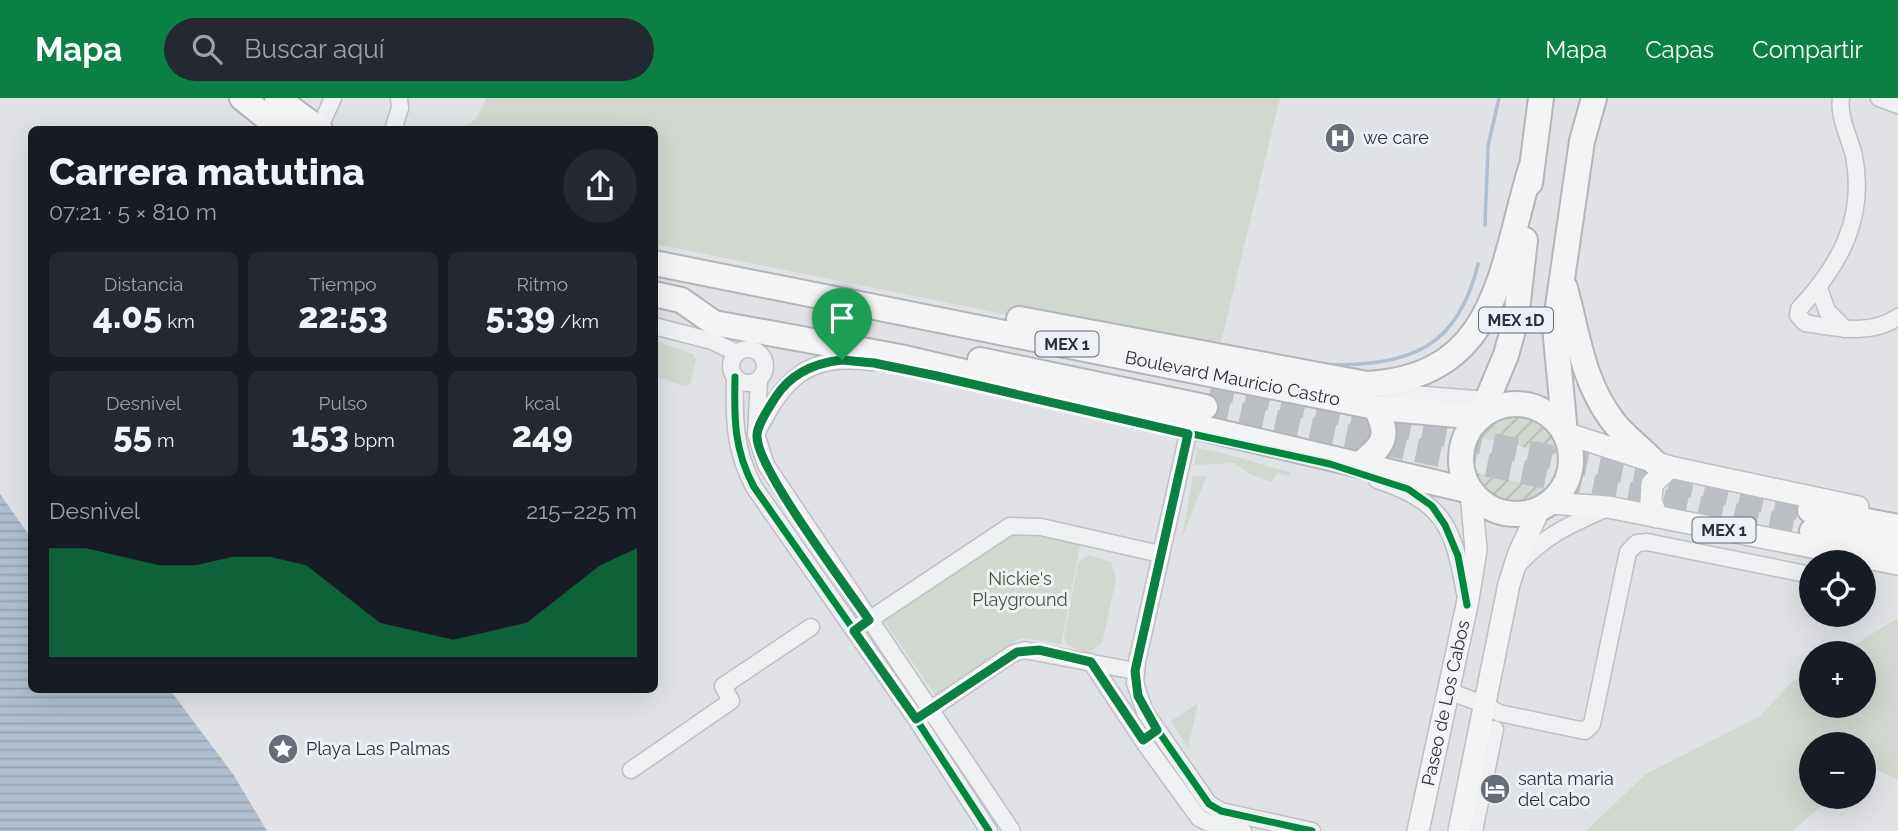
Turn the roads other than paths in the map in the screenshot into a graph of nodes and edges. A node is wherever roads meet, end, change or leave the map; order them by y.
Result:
1 (242, 98) edge
2 (277, 98) edge
3 (333, 98) edge
4 (399, 98) edge
5 (1541, 98) edge
6 (1594, 98) edge
7 (1606, 98) edge
8 (1841, 98) edge
9 (277, 126) edge
10 (316, 126) edge
11 (321, 126) edge
12 (394, 126) edge
13 (1531, 168) junction
14 (1576, 178) junction
15 (658, 263) edge
16 (697, 271) junction
17 (1562, 278) junction
18 (1819, 288) junction
19 (658, 295) edge
20 (681, 300) junction
21 (1898, 317) edge
22 (658, 327) edge
23 (1845, 329) junction
24 (737, 353) junction
25 (900, 357) junction
26 (735, 377) junction
27 (759, 380) junction
28 (978, 386) junction
29 (1371, 396) junction
30 (1483, 409) junction
31 (1565, 433) junction
32 (756, 434) junction
33 (1188, 434) junction
34 (1360, 464) junction
35 (1662, 465) junction
36 (1471, 491) junction
37 (1544, 506) junction
38 (1608, 507) junction
39 (1898, 516) edge
40 (1657, 517) junction
41 (1898, 527) edge
42 (1898, 550) edge
43 (1160, 554) junction
44 (1898, 564) edge
45 (1513, 571) junction
46 (1799, 573) edge
47 (1468, 605) junction
48 (869, 620) junction
49 (811, 627) dead end
50 (854, 631) junction
51 (1091, 662) junction
52 (1135, 671) junction
53 (1448, 691) junction
54 (1483, 704) junction
55 (930, 709) junction
56 (916, 719) junction
57 (1495, 729) dead end
58 (1157, 730) junction
59 (1143, 740) junction
60 (631, 770) dead end
61 (1285, 828) edge
62 (989, 831) edge
63 (1012, 831) edge
64 (1243, 831) edge
65 (1312, 831) edge
66 (1418, 831) edge
67 (1459, 831) edge
68 (1474, 831) edge

1 - 9 highway
2 - 10 highway
3 - 11 street
4 - 12 street
5 - 13 highway, MEX 1D
6 - 14 highway, MEX 1D
7 - 14 highway
8 - 18 street
13 - 29 highway
13 - 30 highway, MEX 1D
14 - 17 highway, MEX 1D
15 - 16 highway, Boulevard Mauricio Castro
16 - 20 highway, Boulevard Mauricio Castro
16 - 29 highway, Boulevard Mauricio Castro
17 - 31 highway, MEX 1D
17 - 35 highway
18 - 23 street
18 - 23 street
19 - 20 highway, Boulevard Mauricio Castro
20 - 25 highway, Boulevard Mauricio Castro
21 - 23 street
22 - 24 street
24 - 26 street
24 - 27 street
25 - 28 highway
25 - 34 highway, Boulevard Mauricio Castro
26 - 27 street
26 - 50 street
27 - 32 street
28 - 32 street
28 - 33 street
29 - 30 highway
29 - 34 highway
30 - 31 highway
30 - 36 highway
31 - 35 main road
31 - 37 highway
32 - 48 street
33 - 43 street
33 - 47 street
34 - 36 highway, Boulevard Mauricio Castro
35 - 39 main road
35 - 40 main road
36 - 37 highway
36 - 47 main road, Paseo de Los Cabos
37 - 38 main road, MEX 1
37 - 45 main road, Paseo de Los Cabos
38 - 40 main road, MEX 1
38 - 45 street
40 - 44 main road, MEX 1
41 - 42 highway
43 - 48 street
43 - 52 street
45 - 54 main road, Paseo de Los Cabos
46 - 54 street
47 - 53 main road, Paseo de Los Cabos
48 - 50 street
48 - 55 street
49 - 60 street
50 - 56 street
51 - 52 street
51 - 55 street
51 - 59 street
52 - 58 street
53 - 54 street
53 - 66 main road, Paseo de Los Cabos
54 - 67 main road, Paseo de Los Cabos
55 - 56 street
55 - 63 street
56 - 62 street
57 - 68 street
58 - 59 street
58 - 61 street
59 - 64 street
61 - 65 street

